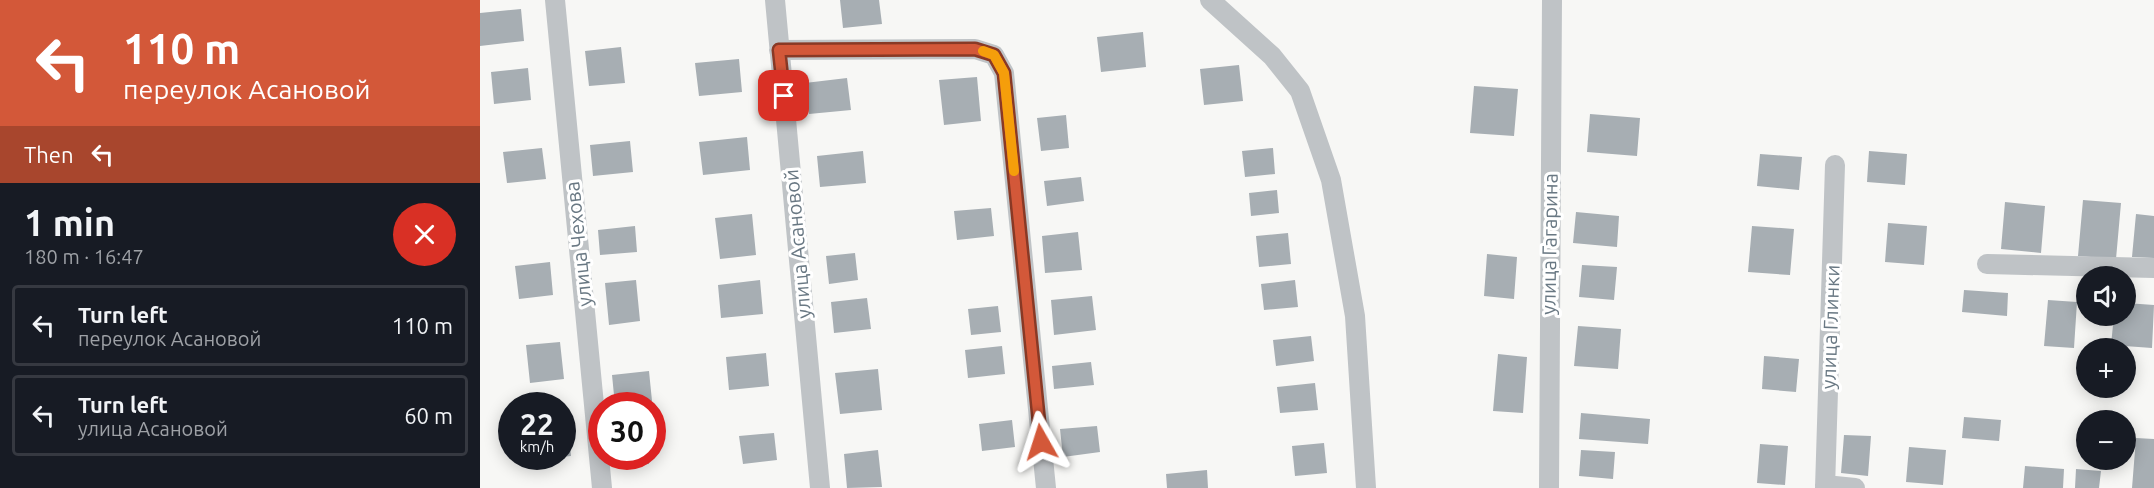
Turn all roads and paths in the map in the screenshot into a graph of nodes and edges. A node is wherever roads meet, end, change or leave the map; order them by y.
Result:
1 (555, 0) edge
2 (775, 0) edge
3 (1210, 0) edge
4 (1552, 0) edge
5 (779, 50) junction
6 (1835, 165) dead end
7 (1987, 264) dead end
8 (2154, 268) edge
9 (1825, 486) edge
10 (602, 488) edge
11 (820, 488) edge
12 (1046, 488) edge
13 (1366, 488) edge
14 (1549, 488) edge
15 (1854, 488) edge

1 - 10 street, улица Чехова
2 - 5 street, улица Асановой
3 - 13 street
4 - 14 street, улица Гагарина
5 - 11 street, улица Асановой
5 - 12 street
6 - 9 street, улица Глинки
7 - 8 street
9 - 15 street

